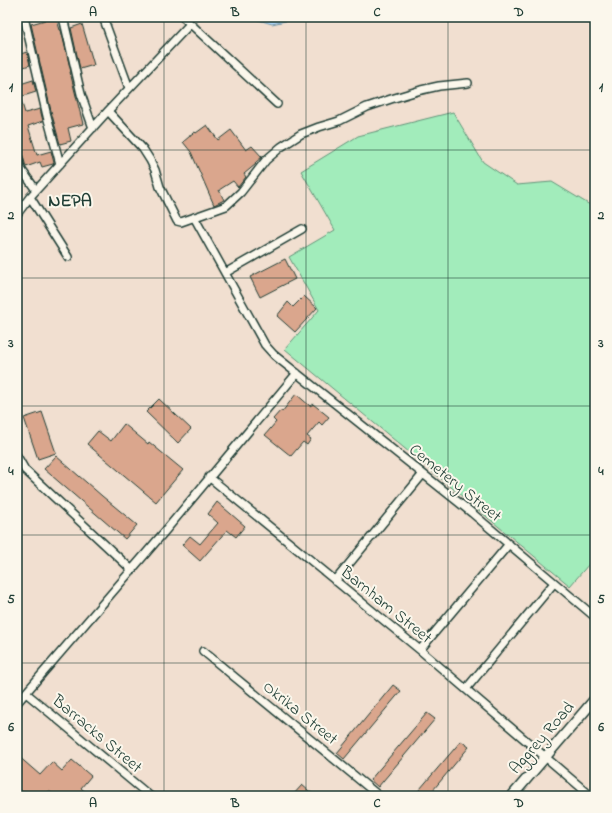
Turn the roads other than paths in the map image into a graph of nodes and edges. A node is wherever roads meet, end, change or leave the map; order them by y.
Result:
1 (24, 17) edge
2 (63, 17) edge
3 (103, 17) edge
4 (183, 17) edge
5 (190, 24) junction
6 (468, 83) dead end
7 (129, 88) junction
8 (277, 104) dead end
9 (108, 111) junction
10 (93, 128) junction
11 (17, 153) edge
12 (60, 164) junction
13 (36, 190) junction
14 (30, 197) junction
15 (17, 214) edge
16 (194, 217) junction
17 (302, 229) dead end
18 (68, 257) dead end
19 (225, 273) junction
20 (297, 373) junction
21 (17, 456) edge
22 (423, 474) junction
23 (209, 477) junction
24 (509, 544) junction
25 (132, 570) junction
26 (335, 581) junction
27 (554, 582) junction
28 (595, 616) edge
29 (420, 650) junction
30 (203, 651) dead end
31 (466, 689) junction
32 (26, 692) junction
33 (595, 699) edge
34 (17, 703) edge
35 (545, 756) junction
36 (150, 796) edge
37 (379, 796) edge
38 (512, 796) edge
39 (591, 796) edge

1 - 12 street
2 - 10 street
3 - 7 street
4 - 5 street
5 - 7 street
5 - 8 street
6 - 16 street
7 - 9 street
9 - 10 street
9 - 16 street
10 - 12 street
11 - 13 street
12 - 13 street
13 - 14 street
14 - 15 street
14 - 18 street
16 - 19 street, Cemetery Street
17 - 19 street
19 - 20 street, Cemetery Street
20 - 22 street, Cemetery Street
20 - 23 street
21 - 25 street
22 - 24 street, Cemetery Street
22 - 26 street
23 - 25 street
23 - 26 street, Barnham Street
24 - 27 street, Cemetery Street
24 - 29 street
25 - 32 street
26 - 29 street, Barnham Street
27 - 28 street, Cemetery Street
27 - 31 street
29 - 31 street, Barnham Street
30 - 37 street, Okrika Street
31 - 35 street, Barnham Street
32 - 34 street
32 - 36 street, Barracks Street
33 - 35 street, Aggrey Road
35 - 38 street, Aggrey Road
35 - 39 street, Barnham Street

